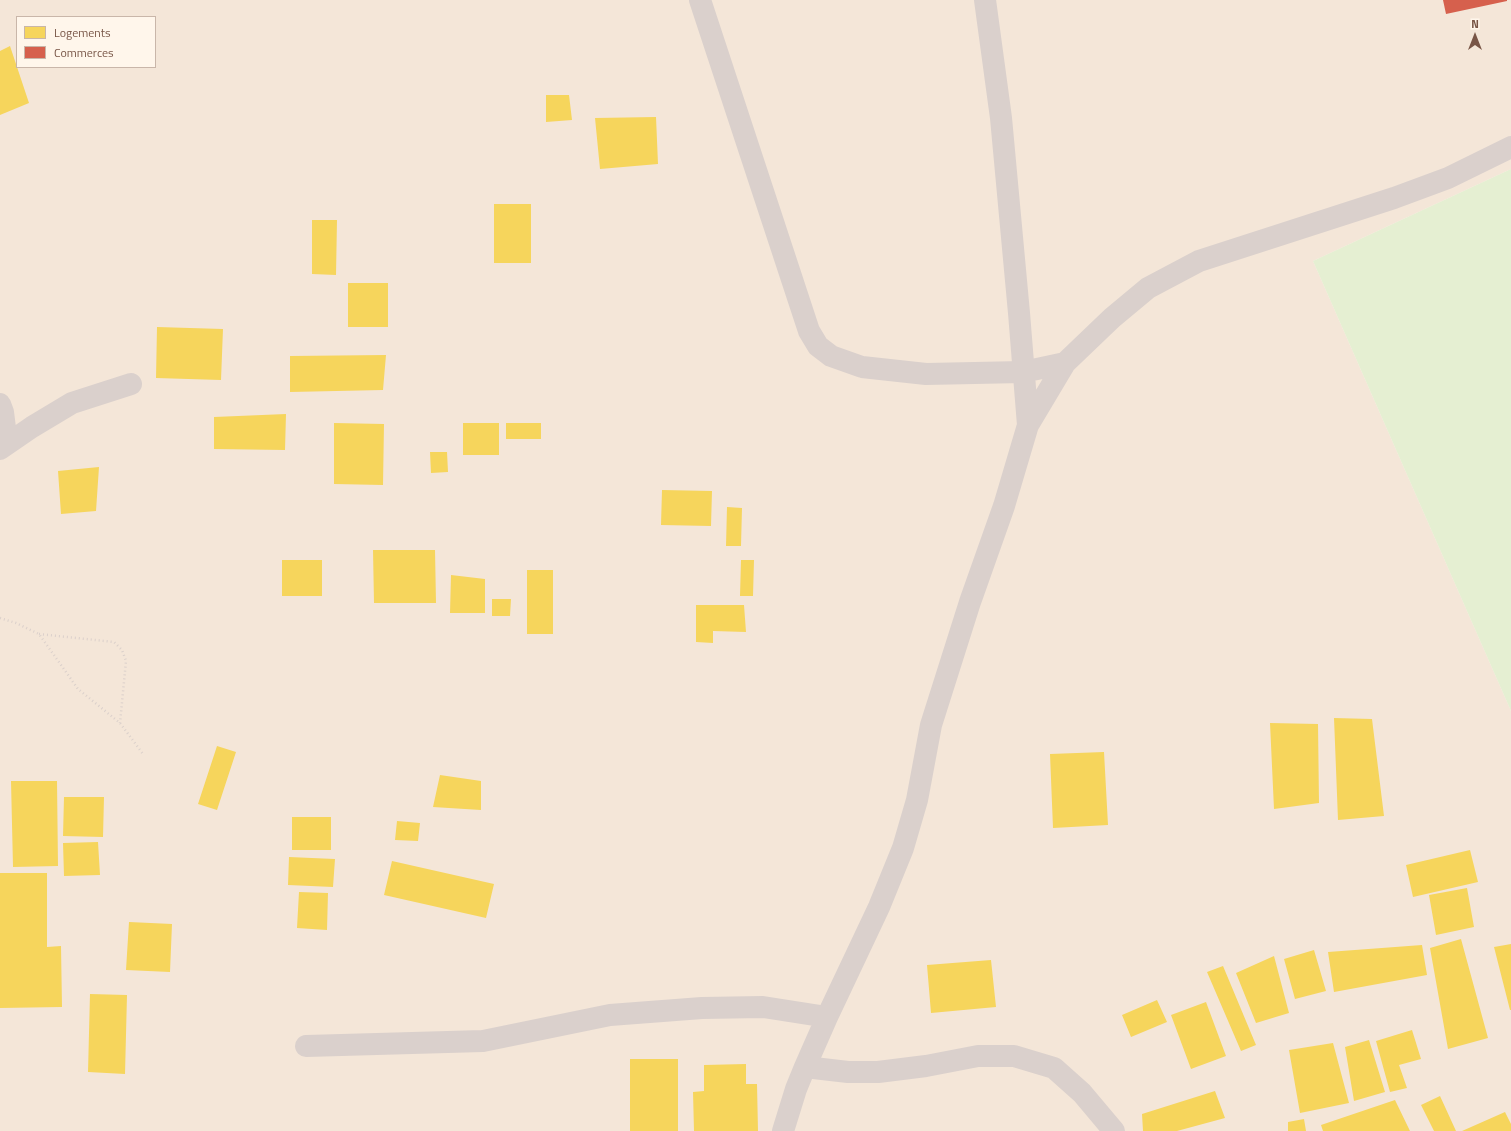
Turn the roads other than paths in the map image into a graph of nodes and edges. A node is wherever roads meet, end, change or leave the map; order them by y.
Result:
1 (700, 0) edge
2 (985, 0) edge
3 (1511, 147) edge
4 (1065, 364) junction
5 (1023, 372) junction
6 (130, 384) dead end
7 (0, 404) edge
8 (1028, 426) junction
9 (3, 447) edge
10 (827, 1017) junction
11 (306, 1046) dead end
12 (805, 1066) junction
13 (783, 1131) edge
14 (1114, 1131) edge

1 - 5 street
2 - 5 street
3 - 4 street
4 - 5 street
4 - 8 street
5 - 8 street
6 - 9 street
7 - 9 street
8 - 10 street
10 - 11 street
10 - 12 street
12 - 13 street
12 - 14 street

